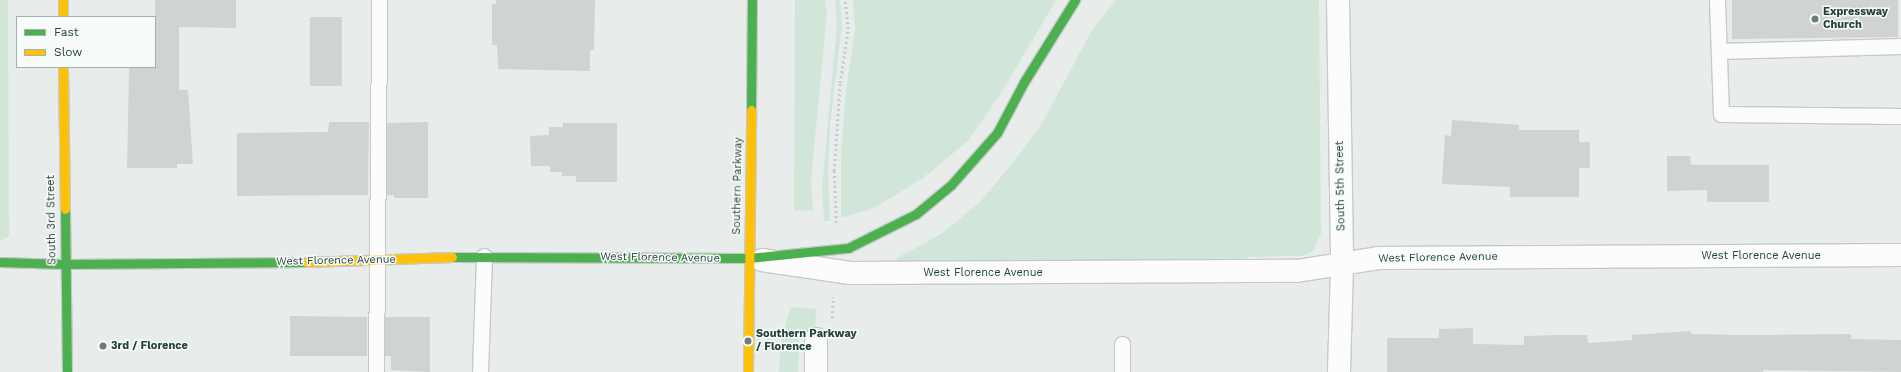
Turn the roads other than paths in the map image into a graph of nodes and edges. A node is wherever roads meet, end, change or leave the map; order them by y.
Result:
1 (63, 0) edge
2 (379, 0) edge
3 (752, 0) edge
4 (1075, 0) edge
5 (1338, 0) edge
6 (1717, 0) edge
7 (63, 16) edge
8 (1901, 46) edge
9 (1719, 51) junction
10 (63, 68) edge
11 (1901, 116) edge
12 (1901, 255) edge
13 (484, 256) junction
14 (748, 258) junction
15 (0, 262) edge
16 (376, 262) junction
17 (64, 264) junction
18 (1342, 265) junction
19 (824, 333) road end
20 (1122, 344) dead end
21 (67, 372) edge
22 (376, 372) edge
23 (480, 372) edge
24 (748, 372) edge
25 (816, 372) edge
26 (1122, 372) edge
27 (1339, 372) edge

1 - 7 main road
2 - 16 lane
3 - 14 main road, Southern Parkway
4 - 14 main road
5 - 18 street, South 5th Street
6 - 9 lane
8 - 9 lane
9 - 11 lane
10 - 17 main road, South 3rd Street
12 - 18 street, West Florence Avenue
13 - 14 main road, West Florence Avenue
13 - 16 main road, West Florence Avenue
13 - 23 lane
14 - 18 street, West Florence Avenue
14 - 24 main road, Southern Parkway
15 - 17 main road, West Florence Avenue
16 - 17 main road, West Florence Avenue
16 - 22 lane
17 - 21 main road, South 3rd Street
18 - 27 street, South 5th Street
19 - 25 street
20 - 26 lane

